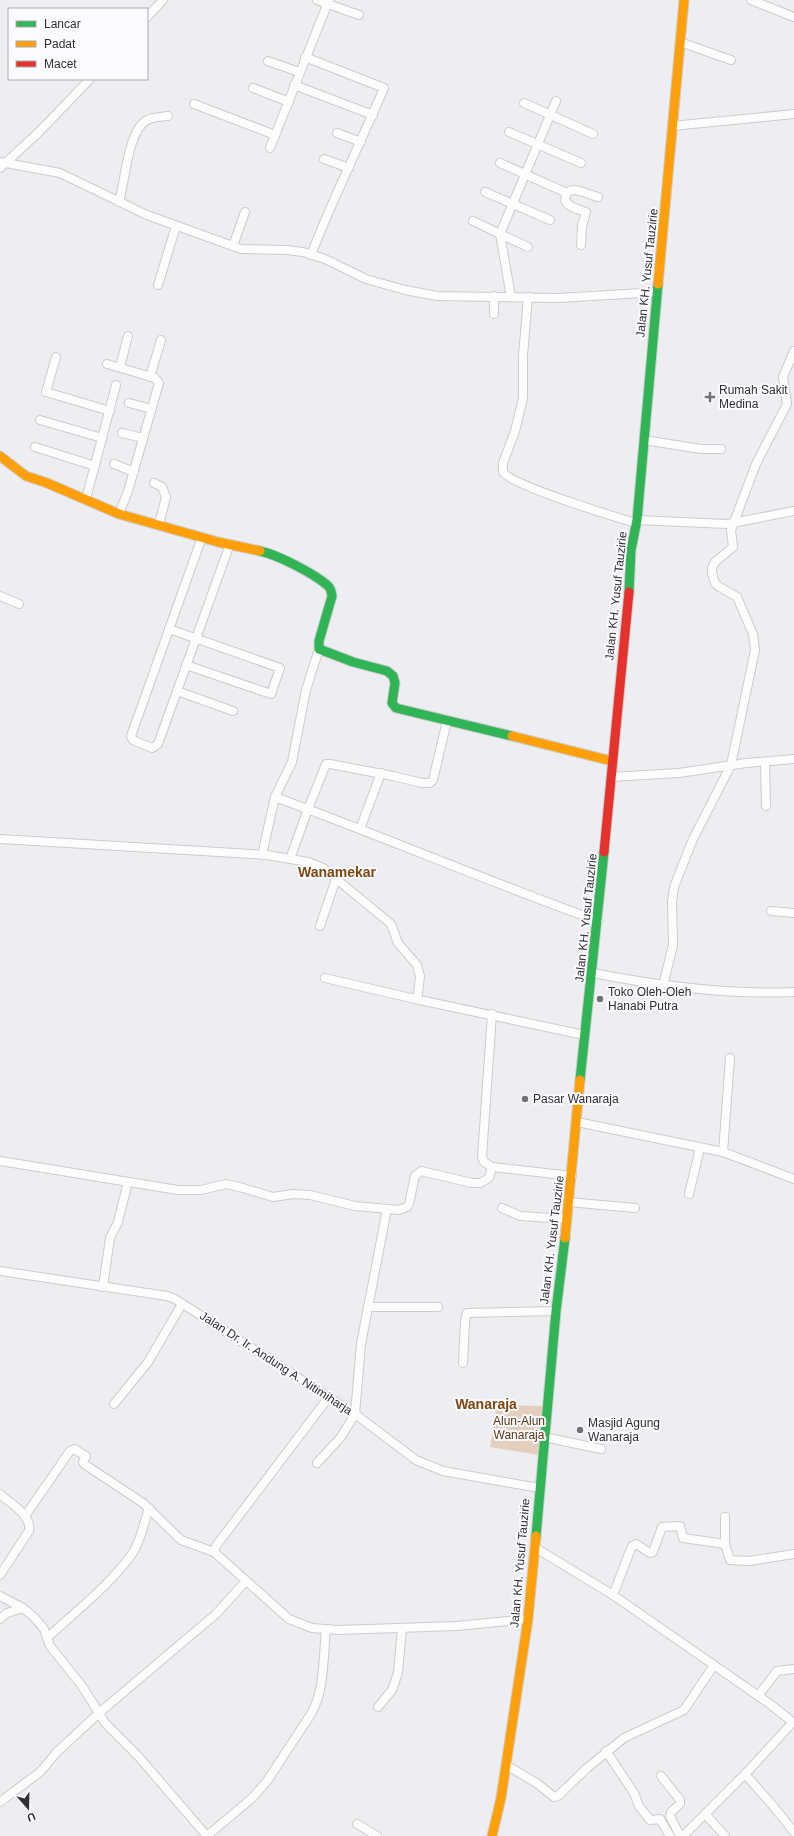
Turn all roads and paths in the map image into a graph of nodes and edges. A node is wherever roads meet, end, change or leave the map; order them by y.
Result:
1 (163, 0) edge
2 (317, 0) edge
3 (684, 0) edge
4 (751, 0) edge
5 (328, 2) edge
6 (359, 15) dead end
7 (148, 16) edge
8 (794, 17) edge
9 (680, 42) junction
10 (306, 57) junction
11 (732, 60) dead end
12 (268, 61) dead end
13 (299, 72) junction
14 (89, 80) edge
15 (294, 85) junction
16 (252, 88) dead end
17 (556, 101) dead end
18 (289, 102) junction
19 (524, 103) dead end
20 (194, 104) dead end
21 (794, 114) edge
22 (373, 115) junction
23 (550, 115) junction
24 (168, 116) dead end
25 (672, 126) junction
26 (509, 132) dead end
27 (337, 133) dead end
28 (593, 134) dead end
29 (275, 135) junction
30 (361, 142) junction
31 (538, 144) junction
32 (270, 148) dead end
33 (324, 159) dead end
34 (581, 163) dead end
35 (2, 164) edge
36 (500, 164) dead end
37 (349, 168) junction
38 (525, 174) junction
39 (485, 192) dead end
40 (567, 193) junction
41 (598, 197) dead end
42 (119, 202) junction
43 (513, 204) junction
44 (245, 212) dead end
45 (550, 220) dead end
46 (473, 221) dead end
47 (176, 226) junction
48 (500, 234) junction
49 (581, 245) dead end
50 (233, 246) junction
51 (528, 247) dead end
52 (311, 255) junction
53 (158, 285) dead end
54 (658, 292) junction
55 (494, 296) junction
56 (512, 297) junction
57 (528, 297) junction
58 (494, 314) dead end
59 (128, 336) dead end
60 (161, 340) dead end
61 (794, 351) edge
62 (56, 357) dead end
63 (107, 364) dead end
64 (120, 367) junction
65 (150, 377) junction
66 (116, 385) dead end
67 (129, 403) dead end
68 (152, 409) junction
69 (110, 411) junction
70 (40, 420) dead end
71 (122, 433) dead end
72 (102, 438) junction
73 (142, 438) junction
74 (644, 440) junction
75 (35, 448) dead end
76 (721, 449) dead end
77 (0, 456) edge
78 (114, 464) dead end
79 (95, 466) junction
80 (134, 472) junction
81 (154, 483) dead end
82 (86, 499) junction
83 (794, 512) edge
84 (119, 514) junction
85 (636, 521) junction
86 (159, 524) junction
87 (733, 524) junction
88 (202, 537) junction
89 (230, 544) junction
90 (0, 596) edge
91 (19, 604) dead end
92 (169, 629) junction
93 (196, 638) junction
94 (319, 649) junction
95 (186, 664) junction
96 (177, 691) junction
97 (233, 711) dead end
98 (447, 721) junction
99 (794, 760) edge
100 (612, 761) junction
101 (765, 762) junction
102 (731, 766) junction
103 (381, 773) junction
104 (611, 777) junction
105 (276, 797) junction
106 (766, 806) dead end
107 (308, 809) junction
108 (360, 829) junction
109 (0, 839) edge
110 (262, 855) junction
111 (290, 859) junction
112 (336, 879) junction
113 (771, 911) dead end
114 (794, 913) edge
115 (598, 921) junction
116 (320, 926) dead end
117 (593, 973) junction
118 (325, 978) dead end
119 (663, 986) junction
120 (794, 992) edge
121 (415, 999) junction
122 (492, 1014) junction
123 (584, 1034) junction
124 (730, 1058) dead end
125 (577, 1122) junction
126 (700, 1148) junction
127 (723, 1152) junction
128 (0, 1161) edge
129 (492, 1167) junction
130 (572, 1176) junction
131 (794, 1179) edge
132 (128, 1182) junction
133 (689, 1194) dead end
134 (568, 1202) junction
135 (502, 1208) dead end
136 (635, 1208) dead end
137 (387, 1209) junction
138 (566, 1219) junction
139 (0, 1271) edge
140 (103, 1286) junction
141 (182, 1304) junction
142 (368, 1307) junction
143 (438, 1307) dead end
144 (556, 1311) junction
145 (463, 1364) dead end
146 (328, 1398) junction
147 (114, 1404) dead end
148 (356, 1414) junction
149 (544, 1437) junction
150 (601, 1449) dead end
151 (317, 1463) dead end
152 (539, 1488) junction
153 (0, 1494) edge
154 (150, 1508) junction
155 (25, 1516) junction
156 (725, 1517) dead end
157 (725, 1544) junction
158 (534, 1547) junction
159 (214, 1552) junction
160 (794, 1554) edge
161 (0, 1575) edge
162 (246, 1581) junction
163 (613, 1595) junction
164 (0, 1596) edge
165 (22, 1608) junction
166 (0, 1619) edge
167 (528, 1619) junction
168 (402, 1628) junction
169 (326, 1629) junction
170 (47, 1638) junction
171 (714, 1665) junction
172 (794, 1669) edge
173 (758, 1696) junction
174 (378, 1707) dead end
175 (99, 1713) junction
176 (793, 1723) edge
177 (606, 1751) junction
178 (506, 1765) junction
179 (745, 1774) junction
180 (661, 1776) dead end
181 (0, 1802) edge
182 (705, 1814) junction
183 (357, 1824) dead end
184 (794, 1832) edge
185 (207, 1836) edge
186 (377, 1836) edge
187 (492, 1836) edge
188 (670, 1836) edge
189 (682, 1836) edge
190 (725, 1836) edge

1 - 7 street
2 - 5 street
3 - 9 main road, Jalan KH. Yusuf Tauzirie
4 - 8 street
5 - 6 street
5 - 10 street
9 - 11 street
9 - 25 main road, Jalan KH. Yusuf Tauzirie
10 - 13 street
10 - 22 street
12 - 13 street
13 - 15 street
14 - 35 street
15 - 18 street
15 - 22 street
16 - 18 street
17 - 23 street
18 - 29 street
19 - 23 street
20 - 29 street
21 - 25 street
22 - 30 street
23 - 28 street
23 - 31 street
24 - 42 street
25 - 54 main road, Jalan KH. Yusuf Tauzirie
26 - 31 street
27 - 30 street
29 - 32 street
30 - 37 street
31 - 34 street
31 - 38 street
33 - 37 street
35 - 42 street
36 - 38 street
37 - 52 street
38 - 40 street
38 - 43 street
39 - 43 street
40 - 41 street
40 - 49 street
42 - 47 street
43 - 45 street
43 - 48 street
44 - 50 street
46 - 48 street
47 - 50 street
47 - 53 street
48 - 51 street
48 - 56 street
50 - 52 street
52 - 55 street
54 - 57 street
54 - 74 main road, Jalan KH. Yusuf Tauzirie
55 - 56 street
55 - 58 street
56 - 57 street
57 - 85 street
59 - 64 street
60 - 65 street
61 - 87 street
62 - 69 street
63 - 64 street
64 - 65 street
65 - 68 street
66 - 69 street
67 - 68 street
68 - 73 street
69 - 72 street
70 - 72 street
71 - 73 street
72 - 79 street
73 - 80 street
74 - 76 street
74 - 85 main road, Jalan KH. Yusuf Tauzirie
75 - 79 street
77 - 82 main road
78 - 80 street
79 - 82 street
80 - 84 street
81 - 86 street
82 - 84 main road
83 - 87 street
84 - 86 main road
85 - 87 street
85 - 100 main road, Jalan KH. Yusuf Tauzirie
86 - 88 main road
87 - 102 street
88 - 89 main road
88 - 92 street
89 - 93 street
89 - 94 main road
90 - 91 street
92 - 93 street
92 - 96 street
93 - 95 street
93 - 95 street
94 - 98 main road
94 - 105 street
95 - 96 street
96 - 97 street
98 - 100 main road
98 - 103 street
99 - 101 street
100 - 104 main road, Jalan KH. Yusuf Tauzirie
101 - 102 street
101 - 106 street
102 - 104 street
102 - 119 street
103 - 107 street
103 - 108 street
104 - 115 main road, Jalan KH. Yusuf Tauzirie
105 - 107 street
105 - 110 street
107 - 108 street
107 - 111 street
108 - 115 street
109 - 110 street
110 - 111 street
111 - 112 street
112 - 116 street
112 - 121 street
113 - 114 street
115 - 117 main road, Jalan KH. Yusuf Tauzirie
117 - 119 street
117 - 123 main road, Jalan KH. Yusuf Tauzirie
118 - 121 street
119 - 120 street
121 - 122 street
122 - 123 street
122 - 129 street
123 - 125 main road, Jalan KH. Yusuf Tauzirie
124 - 127 street
125 - 126 street
125 - 130 main road, Jalan KH. Yusuf Tauzirie
126 - 127 street
126 - 133 street
127 - 131 street
128 - 132 street
129 - 130 street
129 - 137 street
130 - 134 main road, Jalan KH. Yusuf Tauzirie
132 - 137 street
132 - 140 street
134 - 136 street
134 - 138 main road, Jalan KH. Yusuf Tauzirie
135 - 138 street
137 - 142 street
138 - 144 main road, Jalan KH. Yusuf Tauzirie
139 - 140 street, Jalan Dr. Ir. Andung A. Nitimiharja
140 - 141 street, Jalan Dr. Ir. Andung A. Nitimiharja
141 - 146 street, Jalan Dr. Ir. Andung A. Nitimiharja
141 - 147 street
142 - 143 street
142 - 148 street
144 - 145 street
144 - 149 main road, Jalan KH. Yusuf Tauzirie
146 - 148 street, Jalan Dr. Ir. Andung A. Nitimiharja
146 - 159 street
148 - 151 street
148 - 152 street, Jalan Dr. Ir. Andung A. Nitimiharja
149 - 150 street
149 - 152 main road, Jalan KH. Yusuf Tauzirie
152 - 158 main road, Jalan KH. Yusuf Tauzirie
153 - 155 street
154 - 155 street
154 - 159 street
154 - 170 street
155 - 161 street
156 - 157 street
157 - 160 street
157 - 163 street
158 - 163 street
158 - 167 main road, Jalan KH. Yusuf Tauzirie
159 - 162 street
162 - 169 street
162 - 175 street
163 - 171 street
164 - 165 street
165 - 166 street
165 - 170 street
167 - 168 street
167 - 178 main road, Jalan KH. Yusuf Tauzirie
168 - 169 street
168 - 174 street
169 - 185 street
170 - 175 street
171 - 173 street
171 - 177 street
172 - 173 street
173 - 176 street
175 - 181 street
175 - 185 street
176 - 179 street
177 - 178 street
177 - 188 street
178 - 187 main road, Jalan KH. Yusuf Tauzirie
179 - 182 street
179 - 184 street
180 - 189 street
182 - 189 street
182 - 190 street
183 - 186 street

